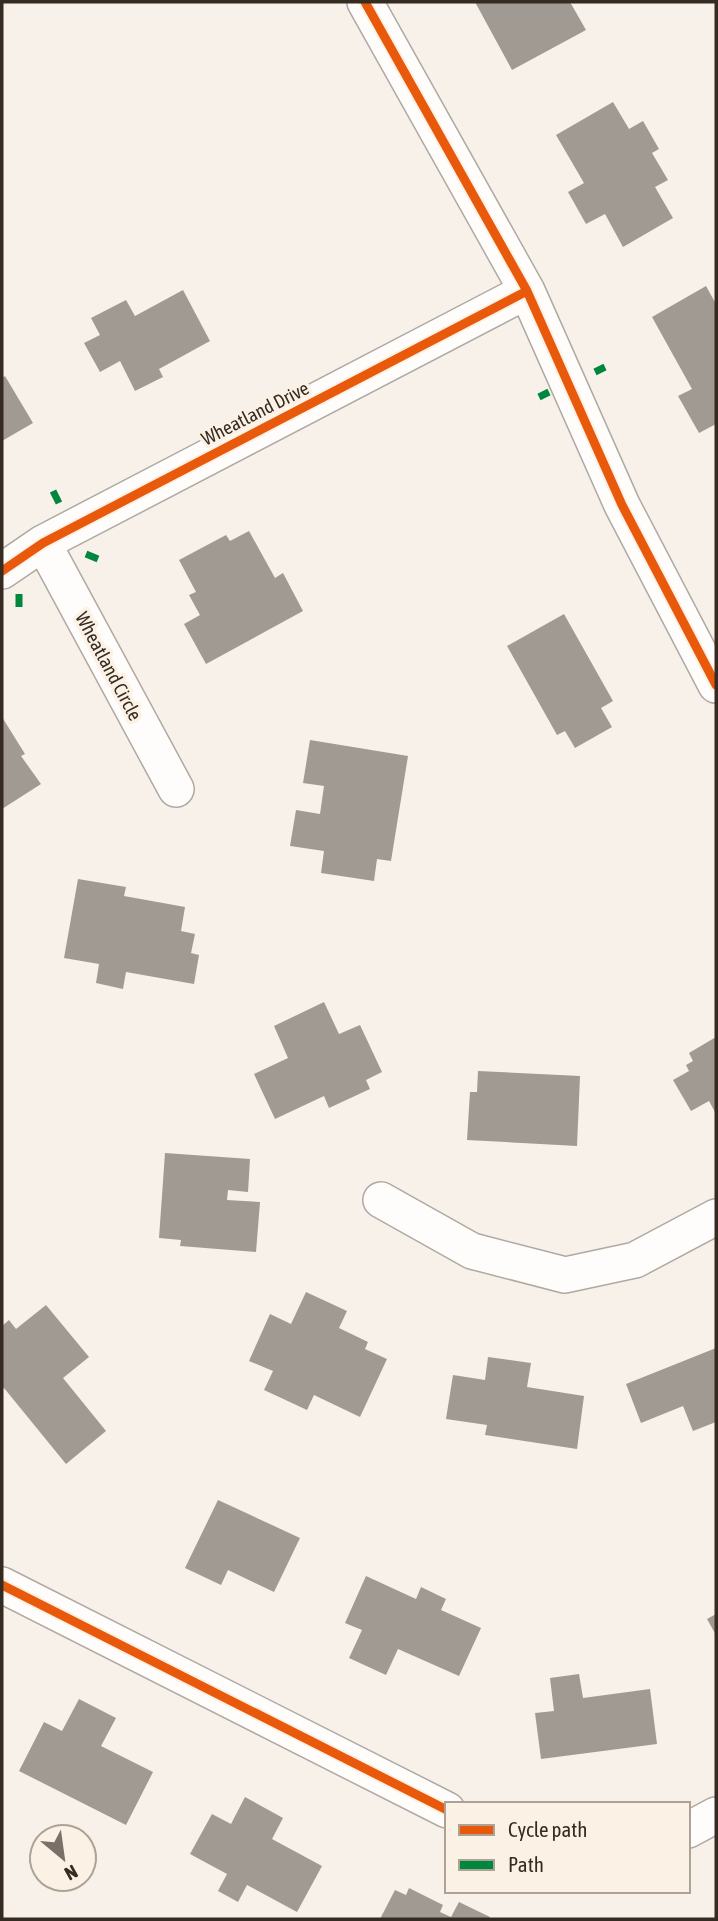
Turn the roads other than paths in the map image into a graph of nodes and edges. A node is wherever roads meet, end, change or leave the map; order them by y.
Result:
1 (365, 2) edge
2 (527, 291) junction
3 (43, 542) junction
4 (2, 571) edge
5 (716, 685) edge
6 (176, 789) dead end
7 (381, 1200) dead end
8 (716, 1217) edge
9 (2, 1585) edge
10 (445, 1809) edge
11 (716, 1815) edge
12 (690, 1829) edge

1 - 2 street
2 - 3 street, Wheatland Drive
2 - 5 street
3 - 4 street, Wheatland Drive
3 - 6 street, Wheatland Circle
7 - 8 street
9 - 10 street
11 - 12 street

